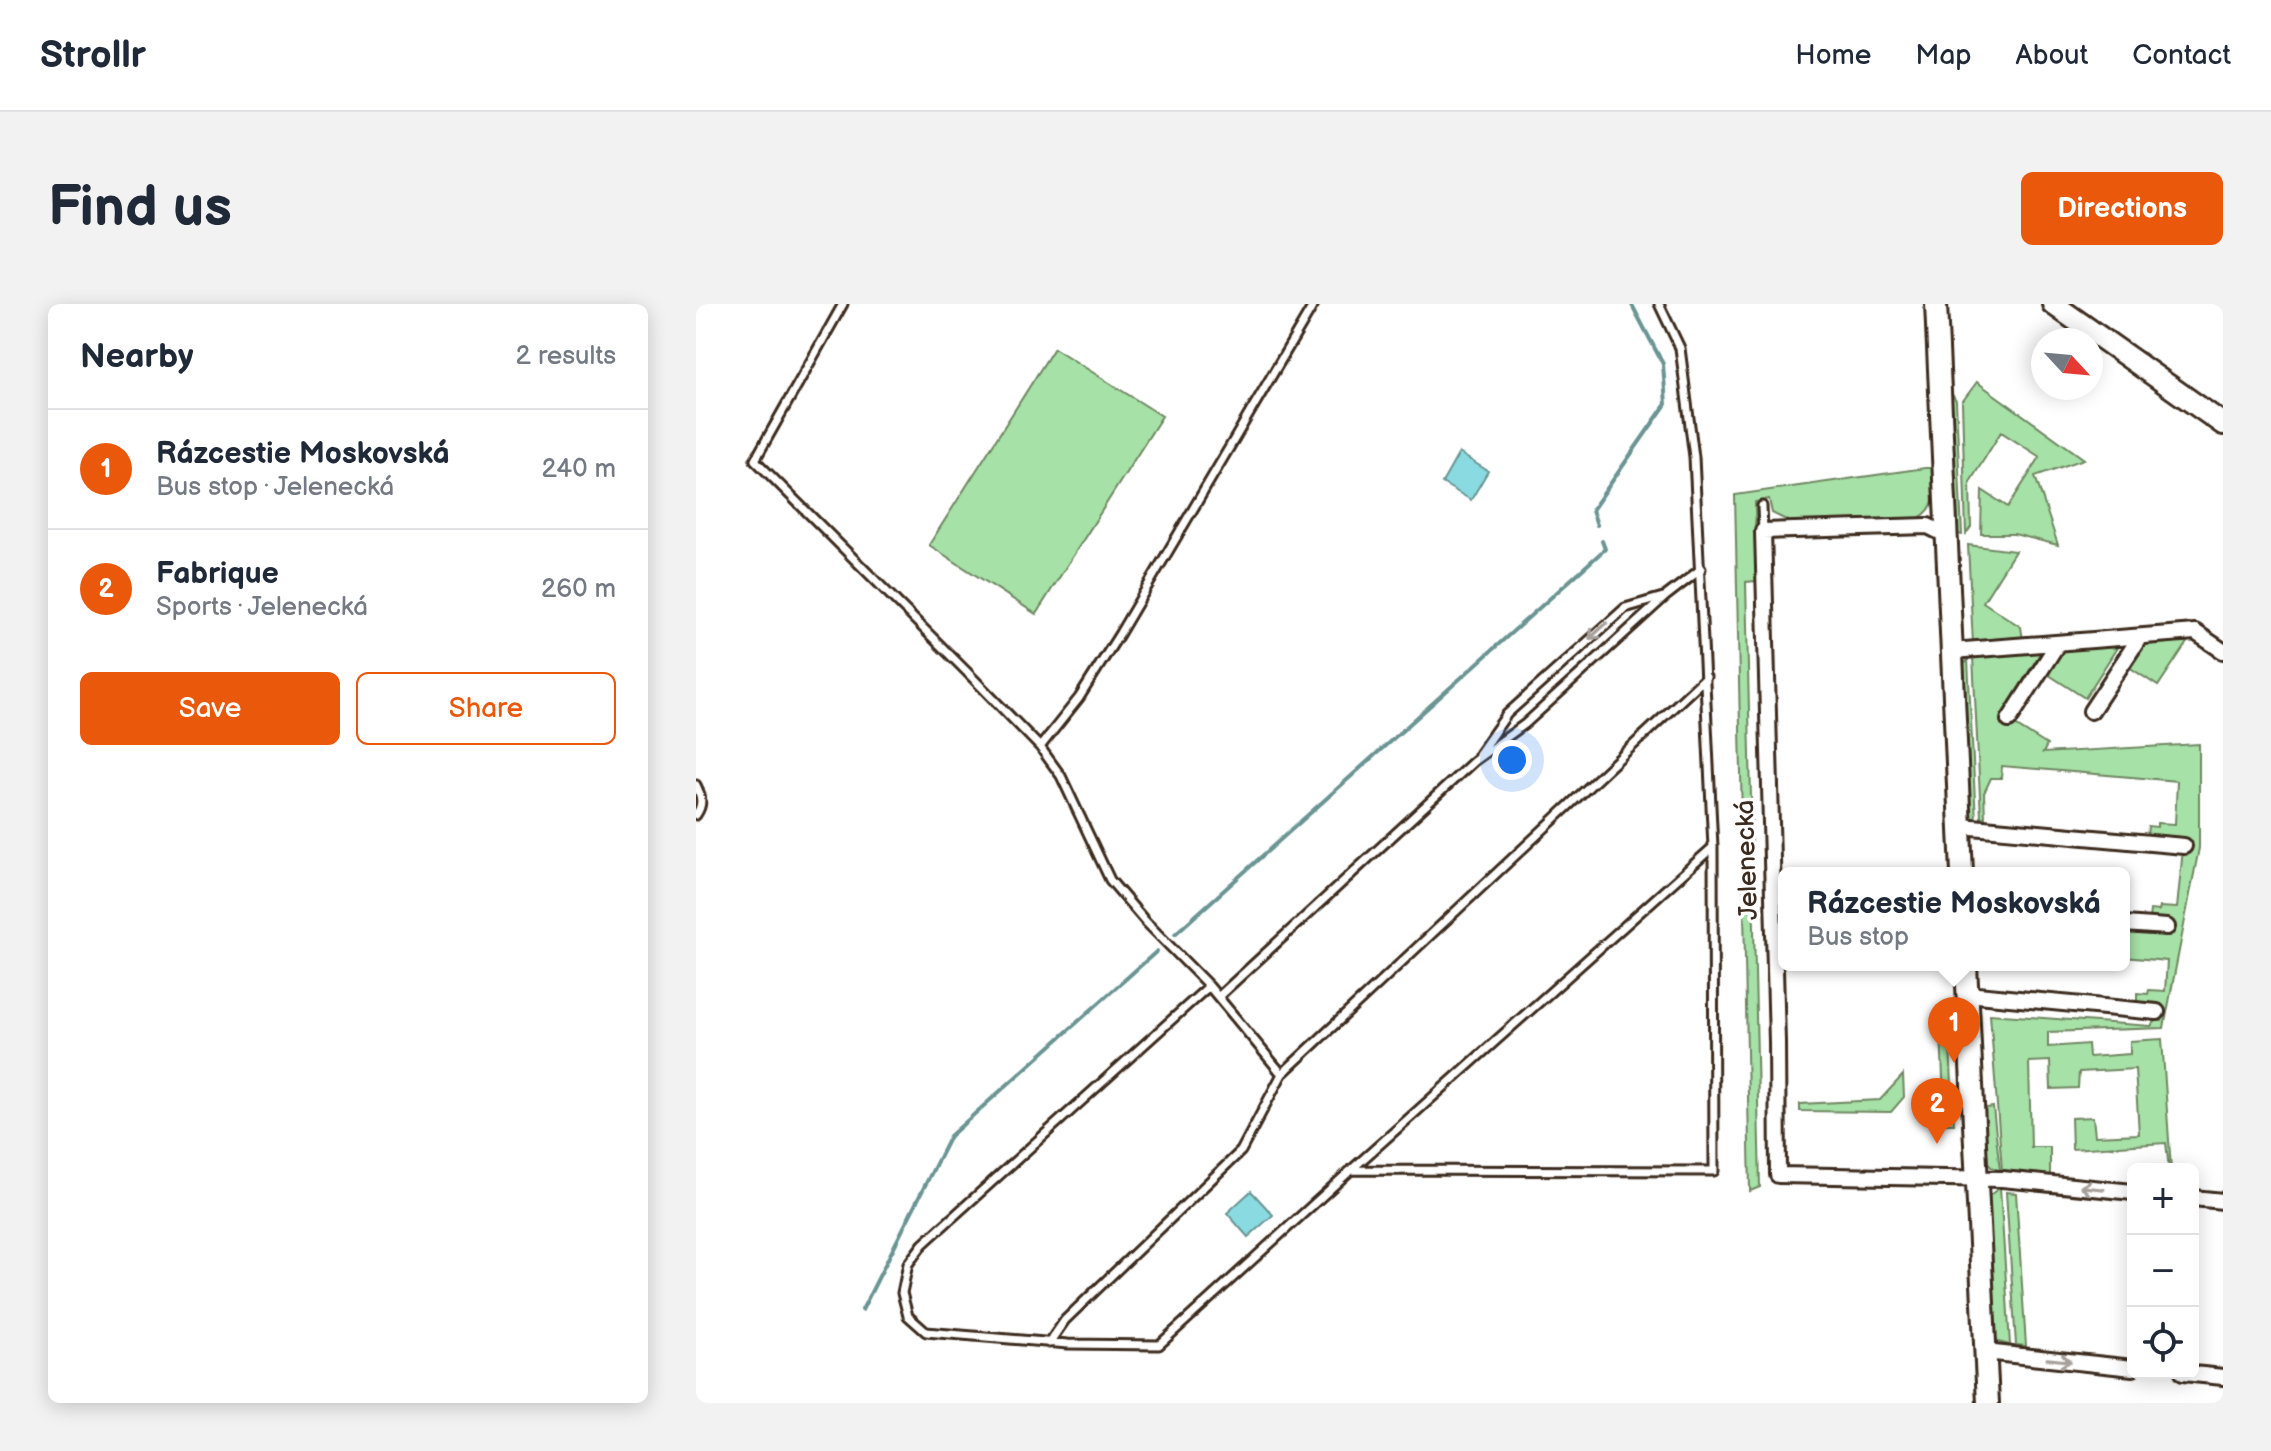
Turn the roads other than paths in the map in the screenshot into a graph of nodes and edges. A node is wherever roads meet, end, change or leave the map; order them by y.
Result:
1 (843, 304) edge
2 (1314, 304) edge
3 (1659, 304) edge
4 (1936, 304) edge
5 (2053, 304) edge
6 (2223, 424) edge
7 (1762, 506) dead end
8 (1763, 531) junction
9 (1946, 535) junction
10 (1701, 569) junction
11 (1666, 596) junction
12 (2140, 637) junction
13 (2058, 643) junction
14 (1952, 651) junction
15 (2223, 651) edge
16 (1706, 677) junction
17 (2091, 711) dead end
18 (2009, 720) dead end
19 (1040, 747) junction
20 (1474, 761) junction
21 (696, 785) edge
22 (696, 815) edge
23 (1961, 826) junction
24 (2184, 846) dead end
25 (1713, 847) junction
26 (1962, 867) edge
27 (2130, 924) edge
28 (2167, 927) dead end
29 (1966, 971) edge
30 (1209, 986) junction
31 (1967, 994) junction
32 (1218, 997) junction
33 (2157, 1012) dead end
34 (1282, 1074) junction
35 (1351, 1170) junction
36 (1976, 1178) junction
37 (2127, 1191) edge
38 (2199, 1199) edge
39 (2223, 1201) edge
40 (1049, 1343) junction
41 (1985, 1352) junction
42 (2127, 1367) edge
43 (2199, 1375) edge
44 (2223, 1377) edge
45 (1988, 1403) edge

1 - 19 lane
2 - 19 lane
3 - 10 lane
4 - 9 street
5 - 6 street
7 - 8 lane
8 - 9 street
8 - 36 street, Jelenecká
9 - 14 street
10 - 11 lane
10 - 16 lane
11 - 20 lane
11 -> 20 lane
12 - 13 street
12 - 15 street
12 - 17 street
13 - 14 street
13 - 18 street
14 - 23 street
16 - 25 lane
16 - 34 lane
19 - 30 lane
20 - 32 lane
21 - 22 lane
23 - 24 street
23 - 26 street
25 - 35 lane
25 - 35 lane
27 - 28 street
29 - 31 street
30 - 32 lane
30 - 40 lane
31 - 33 street
31 - 36 street
32 - 34 lane
34 - 40 lane
35 - 40 lane
37 -> 36 street
36 - 41 street
38 - 39 street
41 -> 42 street
41 - 45 street
43 - 44 street

